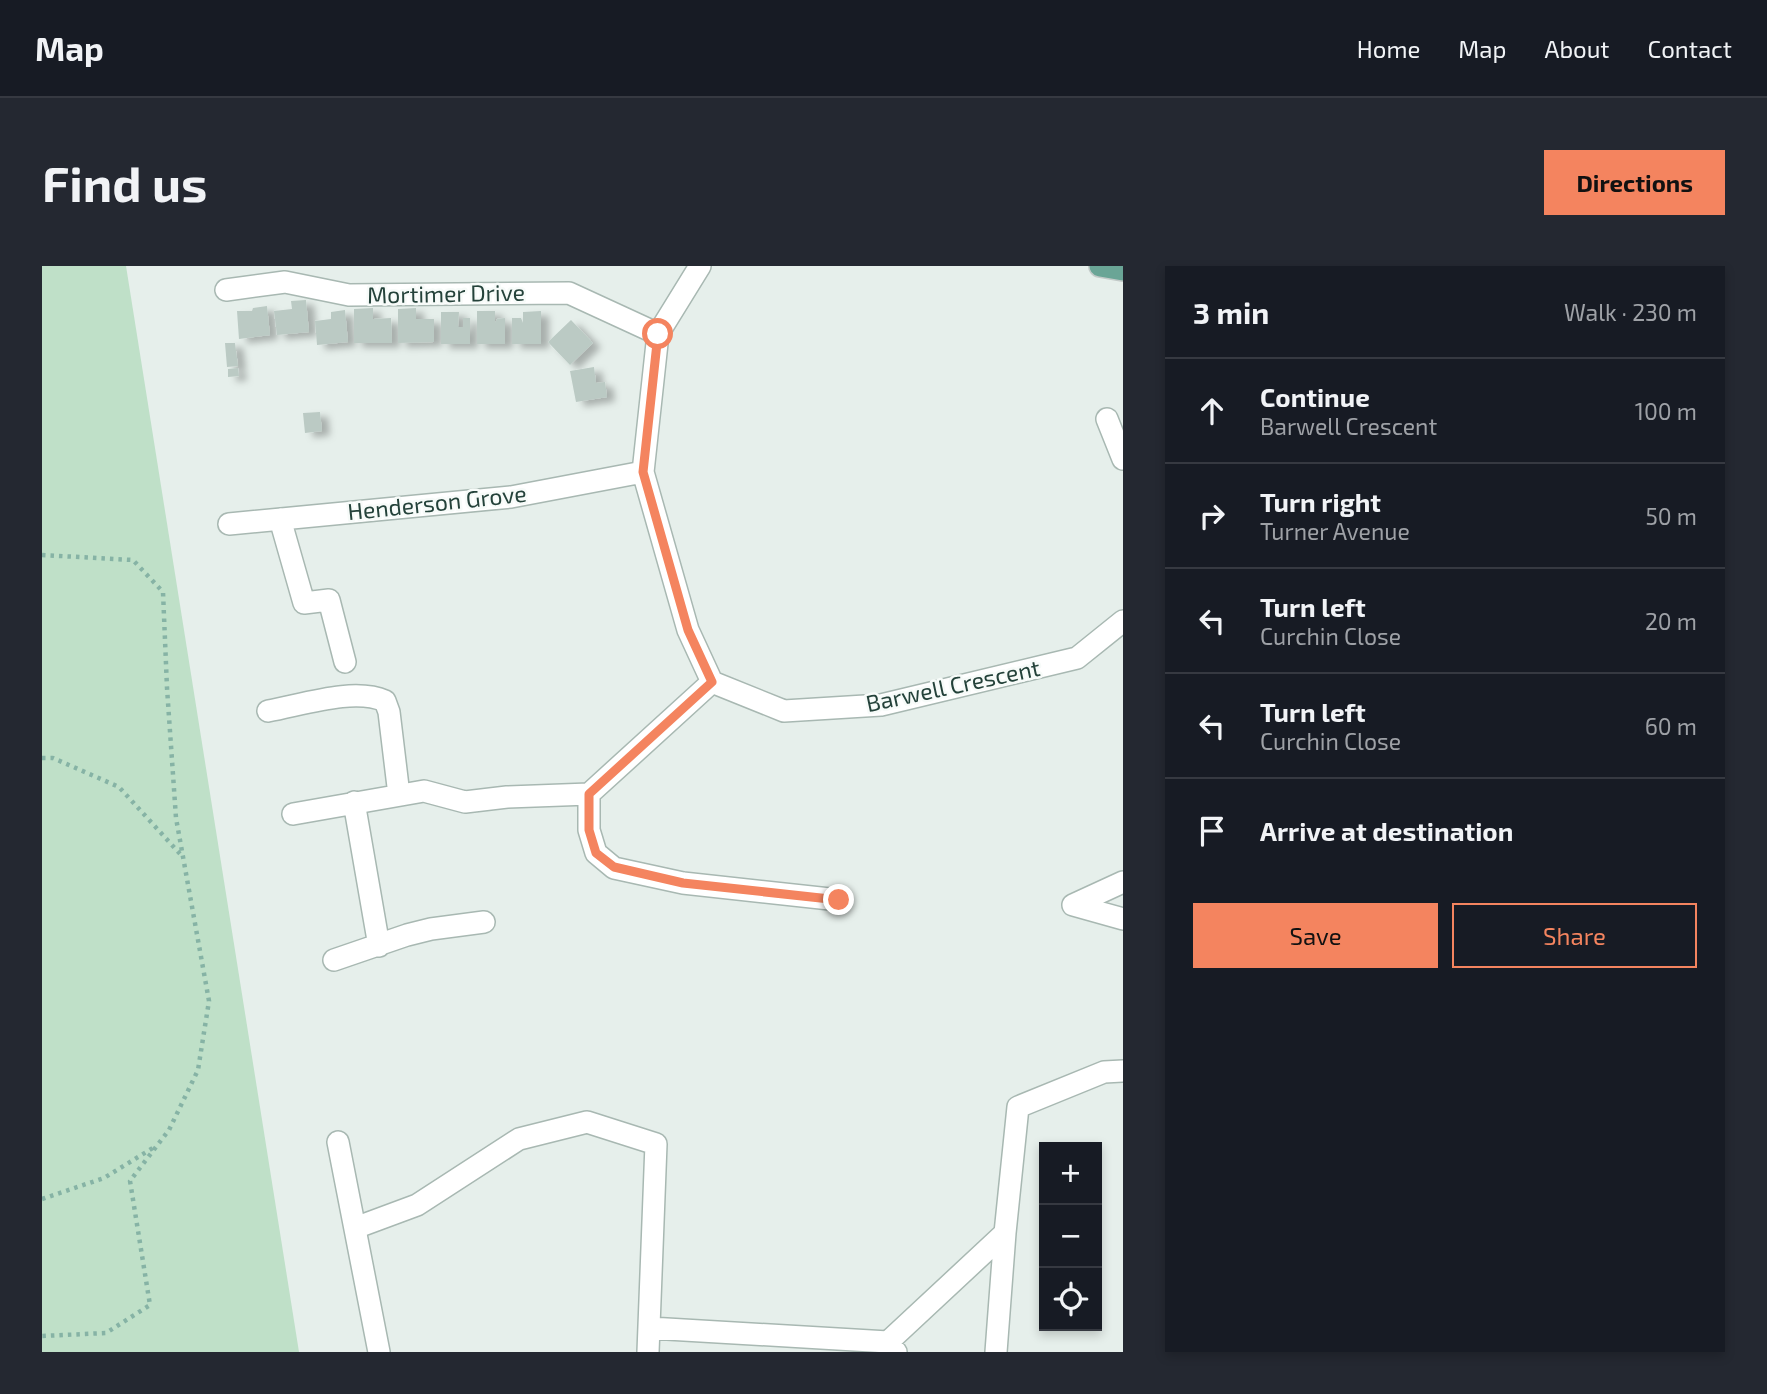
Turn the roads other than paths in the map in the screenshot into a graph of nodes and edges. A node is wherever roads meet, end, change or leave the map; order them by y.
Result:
1 (700, 266) edge
2 (1100, 266) edge
3 (1123, 270) edge
4 (226, 290) dead end
5 (658, 334) junction
6 (1107, 419) dead end
7 (1123, 459) edge
8 (643, 472) junction
9 (280, 519) junction
10 (229, 524) dead end
11 (1123, 621) edge
12 (345, 662) dead end
13 (712, 682) junction
14 (268, 711) dead end
15 (589, 794) junction
16 (399, 795) junction
17 (354, 802) junction
18 (293, 814) dead end
19 (1123, 882) edge
20 (839, 900) dead end
21 (1123, 919) edge
22 (484, 922) dead end
23 (379, 946) junction
24 (334, 960) dead end
25 (1123, 1071) edge
26 (338, 1142) dead end
27 (355, 1228) junction
28 (1005, 1233) junction
29 (650, 1328) junction
30 (892, 1347) edge
31 (379, 1352) edge
32 (648, 1352) edge
33 (996, 1352) edge

1 - 5 street
2 - 3 main road
4 - 5 street, Mortimer Drive
5 - 8 street
6 - 7 street
8 - 9 street, Henderson Grove
8 - 13 street
9 - 10 street, Henderson Grove
9 - 12 street
11 - 13 street, Barwell Crescent
13 - 15 street
14 - 16 street
15 - 16 street
15 - 20 street
16 - 17 street
17 - 18 street
17 - 23 street
19 - 21 street
22 - 23 street
23 - 24 street
25 - 28 street
26 - 27 street
27 - 29 street
27 - 31 street
28 - 30 street
28 - 33 street
29 - 30 street
29 - 32 street

